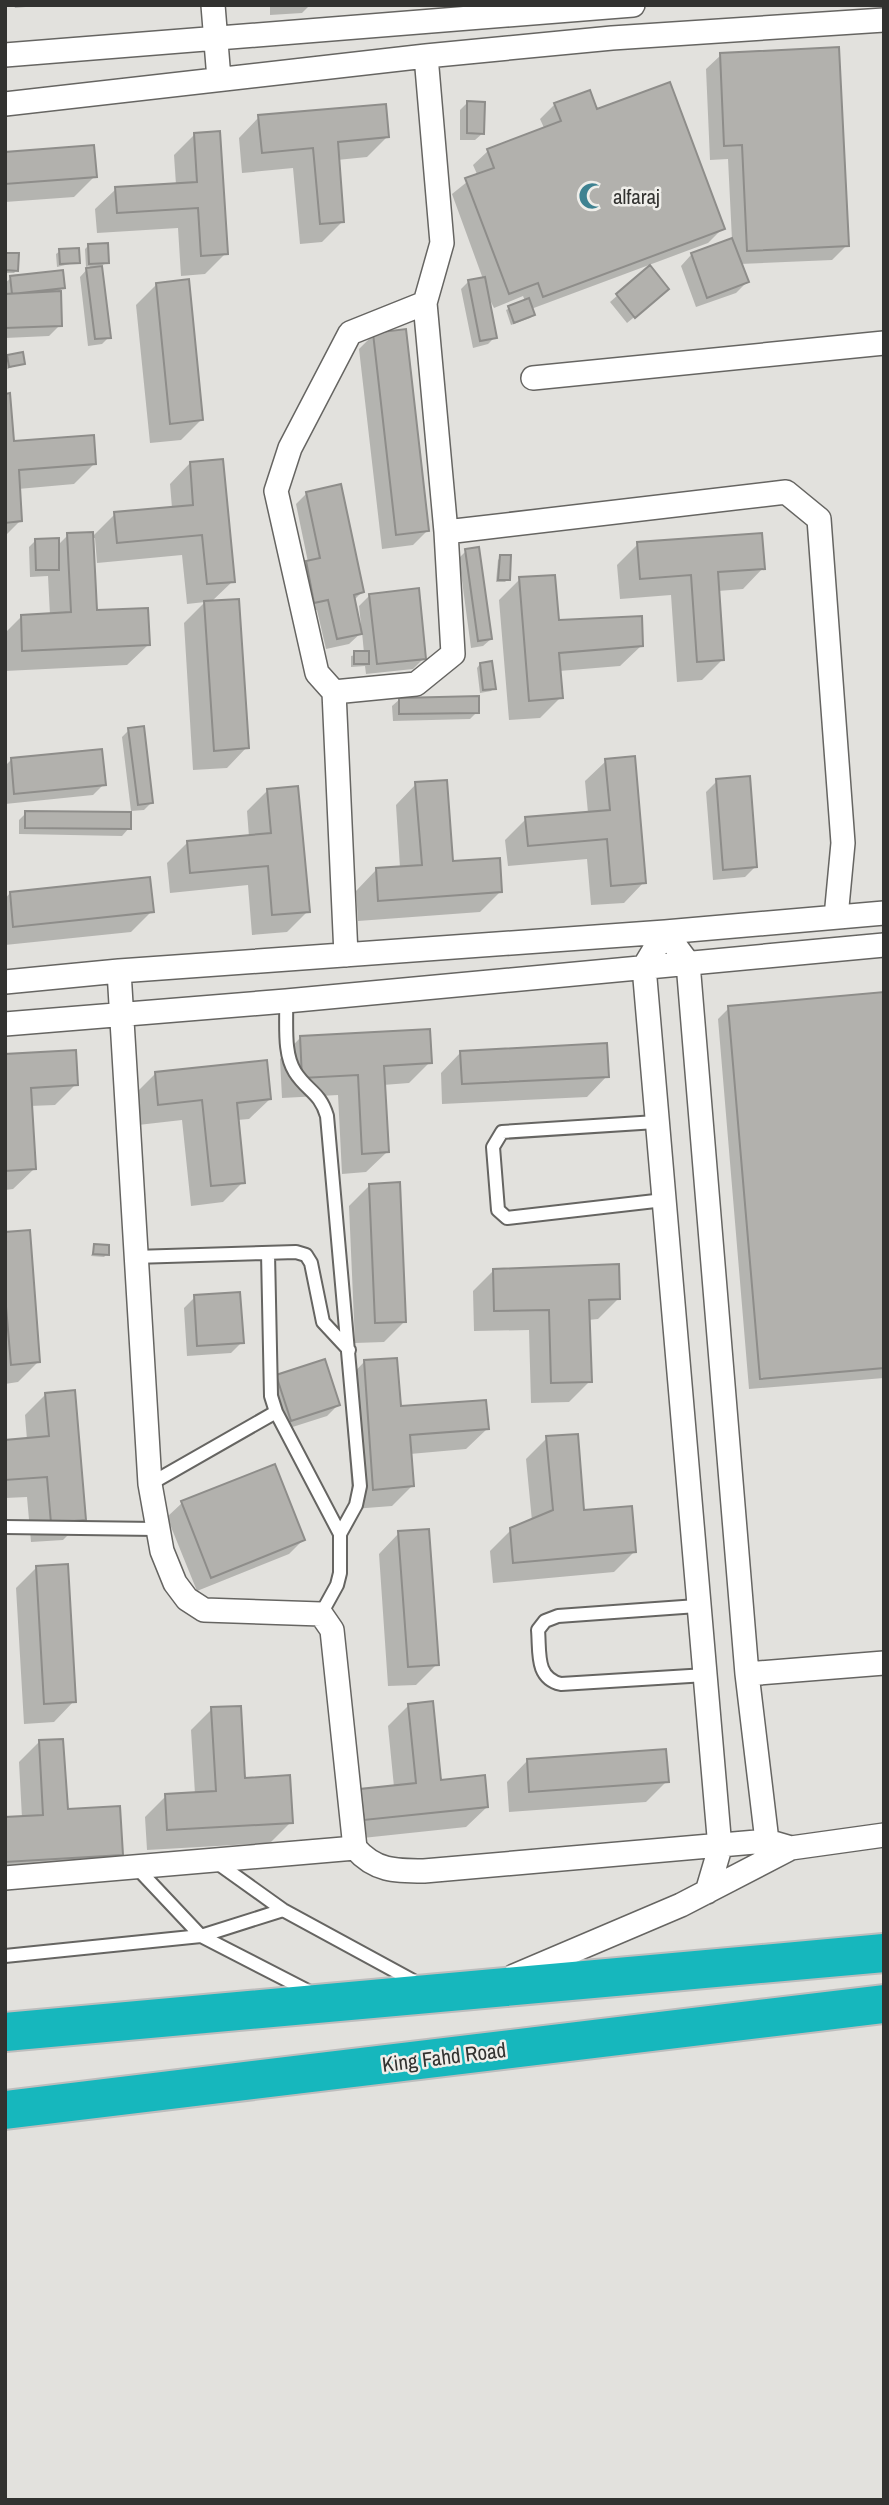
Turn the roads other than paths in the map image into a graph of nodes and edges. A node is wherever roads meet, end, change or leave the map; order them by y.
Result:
1 (214, 5) edge
2 (633, 5) edge
3 (609, 6) edge
4 (563, 9) edge
5 (884, 20) edge
6 (217, 38) junction
7 (612, 38) junction
8 (552, 44) junction
9 (5, 55) edge
10 (426, 56) junction
11 (219, 79) junction
12 (5, 104) edge
13 (425, 303) junction
14 (884, 343) edge
15 (533, 378) dead end
16 (446, 532) junction
17 (334, 692) junction
18 (884, 913) edge
19 (836, 917) junction
20 (665, 932) junction
21 (884, 945) edge
22 (346, 955) junction
23 (688, 963) junction
24 (644, 967) junction
25 (119, 971) junction
26 (5, 982) edge
27 (286, 1001) junction
28 (121, 1014) junction
29 (5, 1024) edge
30 (656, 1122) junction
31 (664, 1200) junction
32 (268, 1253) junction
33 (134, 1257) junction
34 (349, 1350) junction
35 (276, 1412) junction
36 (150, 1484) junction
37 (5, 1527) edge
38 (156, 1529) junction
39 (340, 1534) junction
40 (697, 1606) junction
41 (321, 1614) junction
42 (884, 1664) edge
43 (747, 1674) junction
44 (706, 1675) junction
45 (884, 1835) edge
46 (767, 1841) junction
47 (720, 1847) junction
48 (355, 1848) junction
49 (791, 1848) junction
50 (213, 1860) junction
51 (135, 1867) junction
52 (5, 1878) edge
53 (707, 1892) junction
54 (283, 1910) junction
55 (201, 1936) junction
56 (884, 1953) edge
57 (5, 1956) edge
58 (482, 1989) junction
59 (436, 1993) junction
60 (332, 2003) junction
61 (884, 2004) edge
62 (5, 2032) edge
63 (5, 2110) edge

1 - 6 street
2 - 3 street
3 - 4 street
3 - 7 street
4 - 6 street
4 - 8 street
5 - 7 street
6 - 9 street
6 - 11 street
7 - 8 street
8 - 10 street
10 - 11 street
10 - 13 street
11 - 12 street
13 - 16 street
13 - 17 street
14 - 15 street
16 - 17 street
16 - 19 street
17 - 22 street
18 - 19 street
19 - 20 street
20 - 22 street
20 - 23 street
20 - 24 street
21 - 23 street
22 - 25 street
23 - 24 street
23 - 43 street
24 - 27 street
24 - 30 street
25 - 26 street
25 - 28 street
27 - 28 street
27 - 34 lane
28 - 29 street
28 - 33 street
30 - 31 street
30 - 31 lane
31 - 40 street
32 - 33 lane
32 - 34 lane
32 - 35 lane
33 - 36 street
34 - 39 lane
35 - 36 lane
35 - 39 lane
36 - 38 street
37 - 38 lane
38 - 41 street
39 - 41 lane
40 - 44 street
40 - 44 lane
41 - 48 street
42 - 43 street
43 - 46 street
44 - 47 street
45 - 49 street
46 - 47 street
46 - 49 street
47 - 48 street
47 - 53 street
48 - 50 street
49 - 53 street
50 - 51 street
50 - 54 lane
51 - 52 street
51 - 55 lane
53 - 58 street
54 - 55 lane
54 - 59 lane
55 - 57 lane
55 - 60 lane
56 - 58 highway
58 - 59 highway
59 - 60 highway
60 - 62 highway
61 - 63 highway, King Fahd Road

